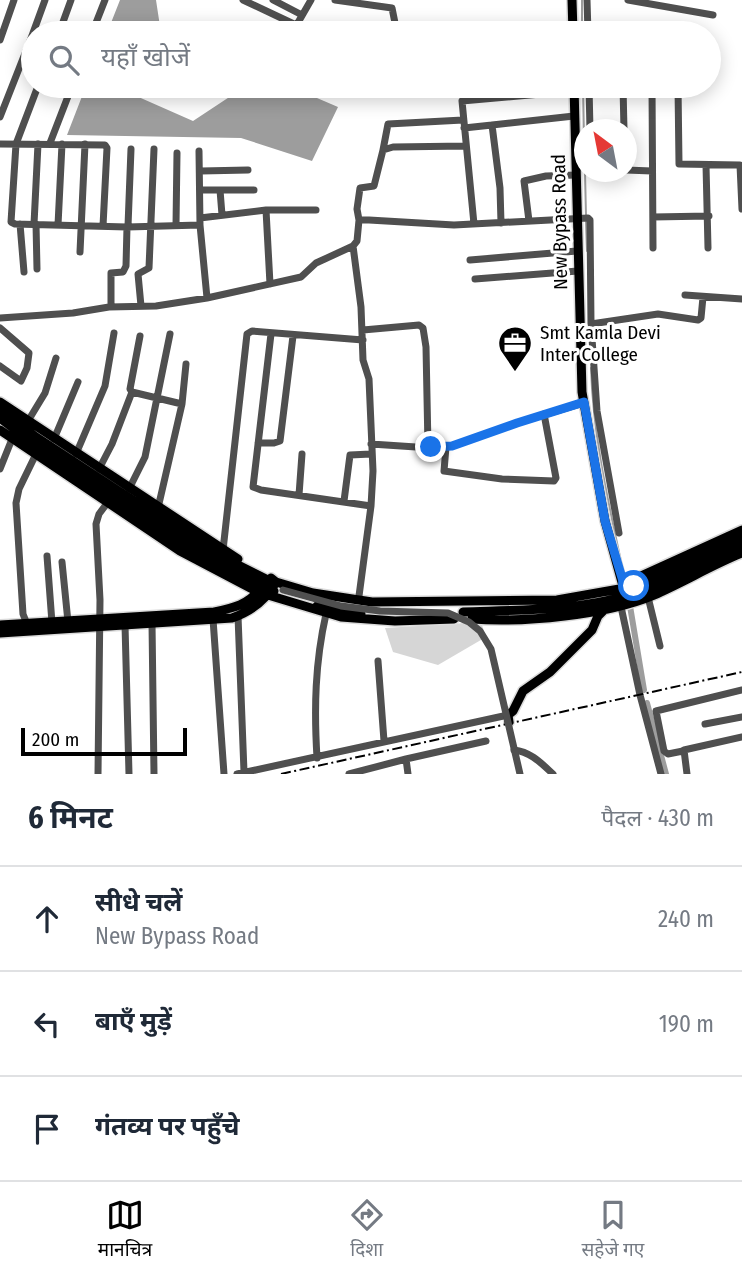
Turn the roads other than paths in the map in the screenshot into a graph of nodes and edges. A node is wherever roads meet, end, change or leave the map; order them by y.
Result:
1 (14, 0) edge
2 (46, 0) edge
3 (71, 0) edge
4 (105, 0) edge
5 (243, 0) edge
6 (273, 0) edge
7 (311, 0) edge
8 (334, 0) edge
9 (572, 0) edge
10 (587, 0) edge
11 (628, 0) edge
12 (302, 15) junction
13 (713, 15) dead end
14 (4, 18) edge
15 (38, 21) edge
16 (63, 21) edge
17 (97, 21) edge
18 (289, 21) edge
19 (298, 21) edge
20 (395, 21) edge
21 (578, 21) edge
22 (583, 21) edge
23 (0, 40) edge
24 (21, 64) edge
25 (33, 98) edge
26 (67, 98) edge
27 (482, 98) edge
28 (574, 98) edge
29 (589, 98) edge
30 (624, 98) edge
31 (652, 98) edge
32 (678, 98) edge
33 (575, 116) junction
34 (0, 117) edge
35 (575, 119) edge
36 (590, 119) edge
37 (624, 119) edge
38 (464, 124) junction
39 (492, 125) junction
40 (0, 144) edge
41 (16, 144) junction
42 (38, 144) junction
43 (50, 144) junction
44 (62, 144) junction
45 (85, 144) junction
46 (466, 146) junction
47 (131, 149) dead end
48 (153, 149) dead end
49 (199, 150) dead end
50 (383, 150) junction
51 (177, 153) dead end
52 (742, 154) edge
53 (706, 165) junction
54 (741, 165) edge
55 (248, 170) dead end
56 (637, 170) edge
57 (201, 171) junction
58 (652, 171) junction
59 (574, 175) edge
60 (577, 182) edge
61 (200, 190) junction
62 (220, 190) junction
63 (254, 190) dead end
64 (742, 209) edge
65 (266, 210) junction
66 (316, 210) dead end
67 (222, 215) junction
68 (11, 216) junction
69 (709, 216) junction
70 (0, 217) edge
71 (653, 217) junction
72 (583, 218) junction
73 (359, 220) junction
74 (200, 221) junction
75 (528, 221) junction
76 (502, 223) junction
77 (20, 224) junction
78 (35, 224) junction
79 (474, 224) junction
80 (58, 225) junction
81 (80, 225) junction
82 (151, 225) junction
83 (176, 225) junction
84 (103, 226) junction
85 (127, 226) junction
86 (354, 246) junction
87 (653, 248) dead end
88 (708, 248) dead end
89 (578, 251) junction
90 (80, 253) dead end
91 (470, 260) dead end
92 (37, 269) dead end
93 (578, 271) junction
94 (24, 272) dead end
95 (475, 279) dead end
96 (270, 284) junction
97 (685, 295) dead end
98 (703, 297) junction
99 (207, 298) junction
100 (742, 299) edge
101 (141, 306) junction
102 (111, 307) junction
103 (0, 318) edge
104 (591, 324) junction
105 (0, 328) edge
106 (362, 330) junction
107 (114, 333) dead end
108 (170, 334) dead end
109 (271, 334) junction
110 (140, 336) dead end
111 (293, 336) junction
112 (363, 340) junction
113 (56, 358) dead end
114 (186, 363) dead end
115 (0, 366) edge
116 (78, 382) dead end
117 (132, 392) junction
118 (157, 398) junction
119 (0, 402) edge
120 (584, 402) junction
121 (182, 404) junction
122 (0, 410) edge
123 (544, 414) junction
124 (0, 418) edge
125 (28, 421) junction
126 (0, 430) edge
127 (12, 439) junction
128 (54, 439) junction
129 (258, 443) junction
130 (370, 444) junction
131 (428, 447) junction
132 (446, 447) junction
133 (36, 454) junction
134 (76, 454) junction
135 (302, 454) dead end
136 (371, 454) junction
137 (0, 469) edge
138 (99, 469) junction
139 (129, 489) junction
140 (299, 495) junction
141 (606, 495) junction
142 (344, 501) junction
143 (108, 502) junction
144 (371, 506) junction
145 (159, 509) junction
146 (742, 530) edge
147 (619, 533) dead end
148 (742, 537) edge
149 (742, 544) edge
150 (223, 550) junction
151 (742, 553) edge
152 (47, 555) dead end
153 (62, 562) dead end
154 (268, 587) junction
155 (313, 593) junction
156 (359, 596) junction
157 (623, 596) junction
158 (649, 597) junction
159 (604, 611) junction
160 (463, 612) dead end
161 (326, 614) junction
162 (219, 616) junction
163 (238, 616) junction
164 (426, 616) dead end
165 (472, 618) dead end
166 (454, 619) dead end
167 (68, 622) junction
168 (52, 623) junction
169 (98, 623) junction
170 (152, 623) junction
171 (27, 624) junction
172 (0, 625) edge
173 (125, 625) junction
174 (0, 633) edge
175 (660, 646) dead end
176 (378, 661) dead end
177 (742, 690) edge
178 (508, 715) junction
179 (742, 717) edge
180 (705, 724) dead end
181 (742, 737) edge
182 (384, 741) junction
183 (486, 741) dead end
184 (513, 750) junction
185 (683, 751) junction
186 (317, 758) junction
187 (406, 759) junction
188 (240, 773) edge
189 (98, 774) edge
190 (129, 774) edge
191 (154, 774) edge
192 (224, 774) edge
193 (349, 774) edge
194 (408, 774) edge
195 (519, 774) edge
196 (553, 774) edge
197 (661, 774) edge
198 (688, 774) edge

1 - 14 street
2 - 15 street
3 - 16 street
4 - 17 street
5 - 18 street
6 - 12 street
7 - 12 street
8 - 20 street
9 - 21 main road
10 - 22 street
11 - 13 street
12 - 19 street
14 - 23 street
24 - 34 street
25 - 41 street
26 - 43 street
27 - 38 street
28 - 33 main road, New Bypass Road
29 - 36 street
30 - 37 street
31 - 58 street
32 - 53 street
33 - 35 main road, New Bypass Road
33 - 39 street
38 - 39 street
38 - 46 street
38 - 50 street
39 - 76 street
40 - 41 street
41 - 42 street
41 - 68 street
42 - 43 street
42 - 78 street
43 - 44 street
44 - 45 street
44 - 80 street
45 - 81 street
45 - 84 street
46 - 50 street
46 - 79 street
47 - 85 street
48 - 82 street
49 - 57 street
50 - 73 street
51 - 83 street
52 - 54 street
53 - 54 street
53 - 69 street
54 - 64 street
55 - 57 street
56 - 58 street
57 - 61 street
58 - 71 street
59 - 75 street
60 - 72 main road, New Bypass Road
61 - 62 street
61 - 74 street
62 - 63 street
62 - 67 street
65 - 66 street
65 - 67 street
65 - 96 street
67 - 74 street
68 - 70 street
68 - 77 street
69 - 71 street
69 - 88 street
71 - 87 street
72 - 75 street
72 - 89 main road, New Bypass Road
72 - 104 street
73 - 79 street
73 - 86 street
74 - 83 street
74 - 99 street
75 - 76 street
76 - 79 street
77 - 78 street
77 - 94 street
78 - 80 street
78 - 92 street
80 - 81 street
81 - 84 street
81 - 90 street
82 - 83 street
82 - 85 street
82 - 101 street
84 - 85 street
85 - 102 street
86 - 96 street
86 - 106 street
89 - 91 street
89 - 93 main road, New Bypass Road
93 - 95 street
93 - 120 main road, New Bypass Road
96 - 99 street
97 - 98 street
98 - 100 street
98 - 104 street
99 - 101 street
101 - 102 street
102 - 103 street
104 - 141 street
105 - 115 street
106 - 112 street
106 - 131 street
107 - 134 street
108 - 118 street
109 - 111 street
109 - 129 street
109 - 150 street
110 - 117 street
111 - 112 street
111 - 129 street
112 - 130 street
113 - 125 street
114 - 121 street
116 - 128 street
117 - 118 street
117 - 138 street
118 - 121 street
118 - 139 street
119 - 125 main road
120 - 123 street
120 - 141 main road, New Bypass Road
121 - 145 street
122 - 154 main road
123 - 132 street
123 - 132 street
124 - 154 main road
125 - 128 main road
126 - 127 main road
127 - 133 main road
127 - 137 street
128 - 134 main road
129 - 140 street
130 - 131 street
130 - 136 street
131 - 132 street
133 - 143 main road
133 - 171 street
134 - 138 main road
135 - 140 street
136 - 142 street
136 - 144 street
138 - 139 main road
139 - 145 main road
140 - 142 street
141 - 147 street
141 - 157 main road, New Bypass Road
142 - 144 street
143 - 154 main road
143 - 169 street
144 - 156 street
145 - 150 main road
146 - 157 main road
148 - 157 main road
149 - 157 main road
150 - 154 main road
151 - 158 main road
152 - 168 street
153 - 167 street
154 - 155 main road
154 - 161 main road
154 - 162 main road
154 - 163 main road
154 - 164 main road
154 - 195 street, bridge
155 - 156 main road
155 - 157 main road
156 - 157 main road
157 - 158 main road
157 - 159 main road
157 - 160 main road
157 - 197 street
158 - 175 street
159 - 165 main road
159 - 178 main road
161 - 166 main road
161 - 186 street
162 - 163 main road
162 - 169 main road
162 - 170 main road
162 - 192 street
163 - 188 street
167 - 168 main road
167 - 169 main road
168 - 171 main road
169 - 173 main road
169 - 174 main road
169 - 189 street
170 - 173 main road
170 - 191 street
171 - 172 main road
173 - 190 street
176 - 182 street
177 - 185 street
178 - 182 street
178 - 184 main road
179 - 180 street
181 - 185 street
182 - 186 street
183 - 187 street
184 - 195 main road
184 - 196 street
185 - 198 street
186 - 188 street
187 - 193 street
187 - 194 street

